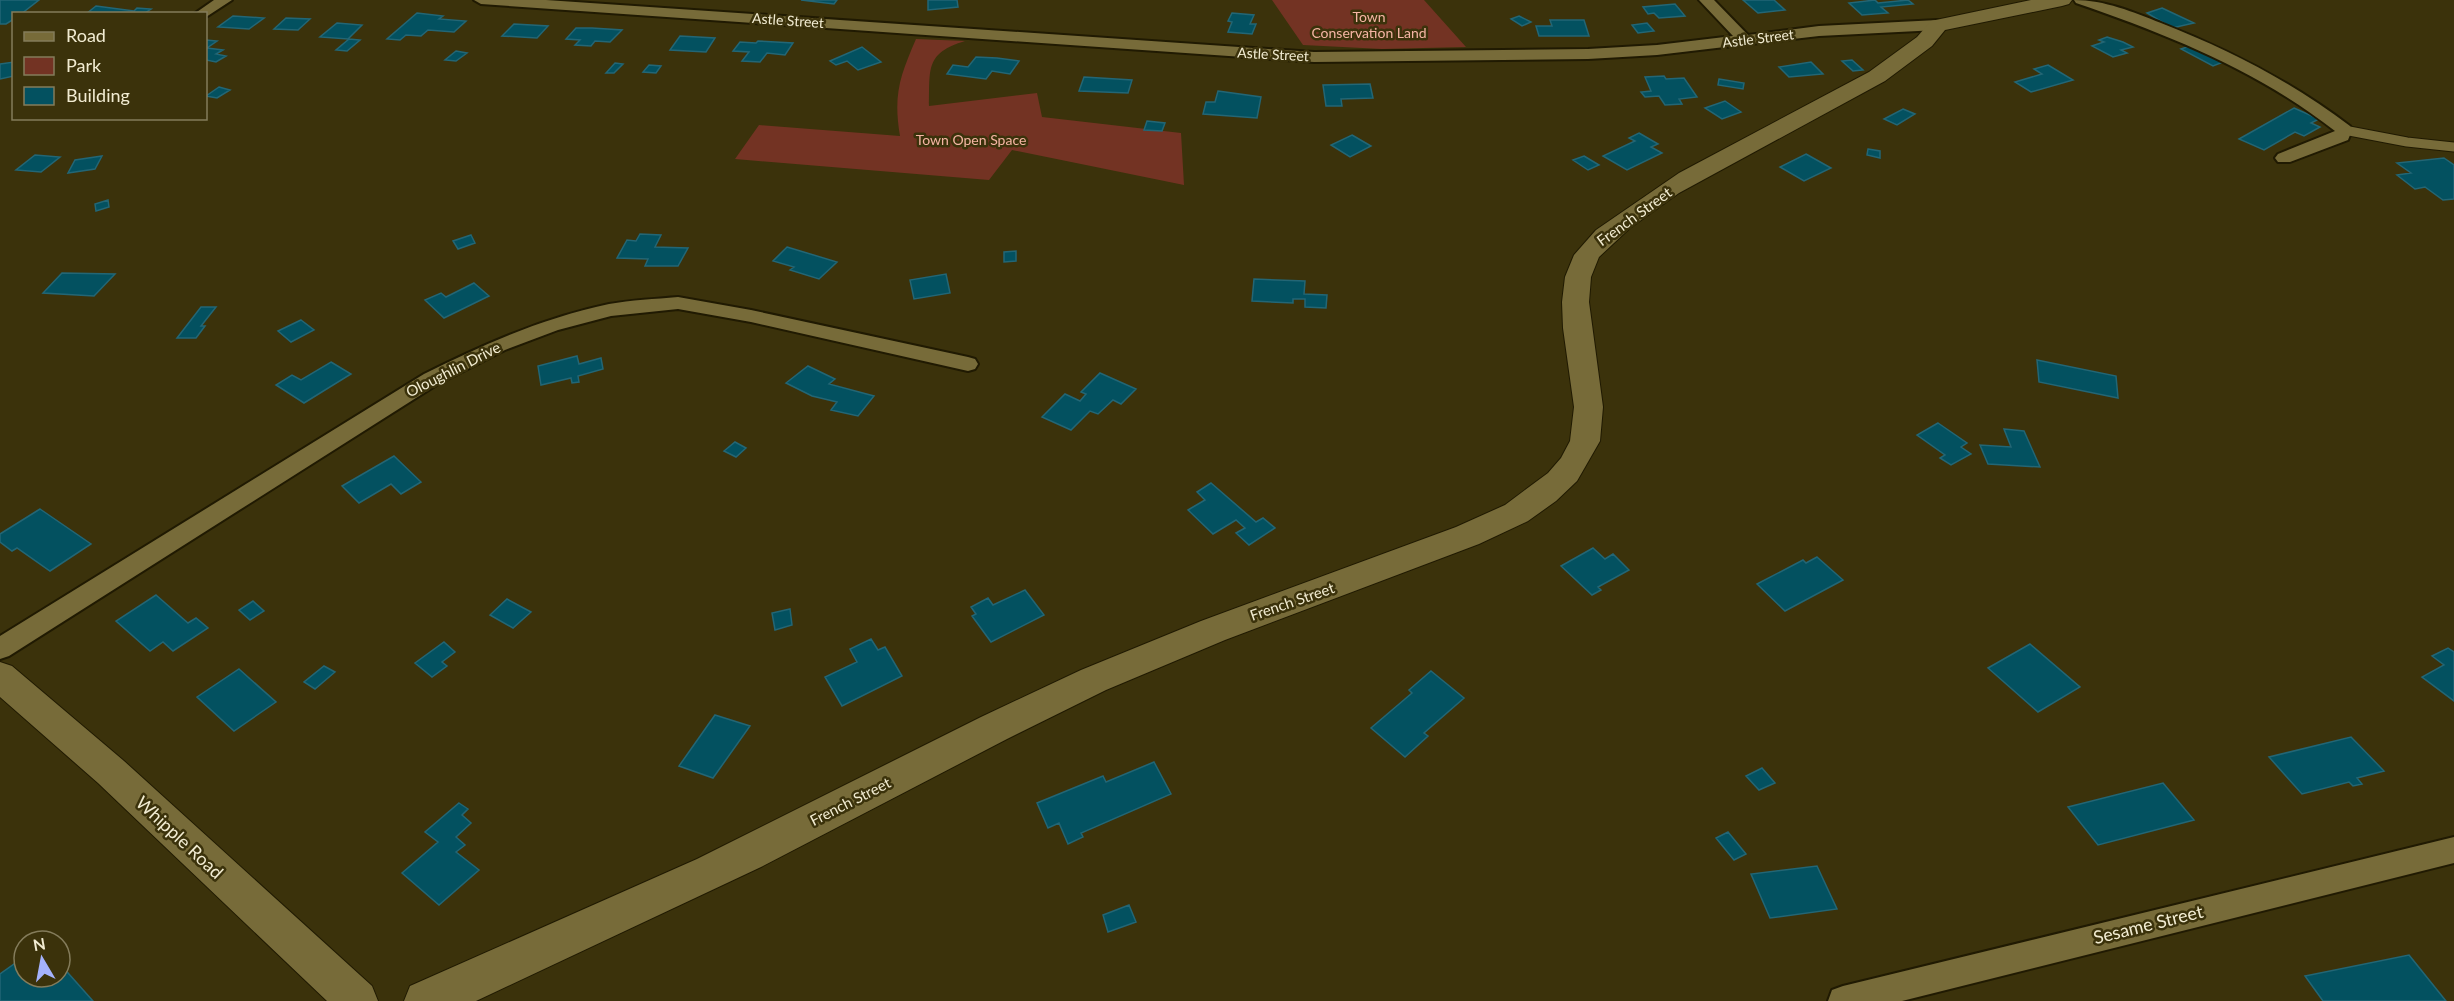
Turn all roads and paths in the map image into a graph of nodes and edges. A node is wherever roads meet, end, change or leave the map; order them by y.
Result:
1 (225, 0) edge
2 (481, 0) edge
3 (1706, 0) edge
4 (2062, 0) edge
5 (2081, 0) edge
6 (521, 1) edge
7 (204, 12) edge
8 (1938, 25) junction
9 (1745, 40) junction
10 (2344, 130) junction
11 (2454, 147) edge
12 (2284, 158) dead end
13 (968, 364) dead end
14 (0, 649) edge
15 (0, 676) edge
16 (2454, 850) edge
17 (357, 1001) edge
18 (425, 1001) edge
19 (1843, 1001) edge

1 - 7 street
2 - 6 street, Astle Street
3 - 9 street
4 - 8 street, Astle Street
5 - 10 street
6 - 9 street, Astle Street
8 - 9 street, Astle Street
8 - 18 street, French Street
10 - 11 lane
10 - 12 street
13 - 14 street, Oloughlin Drive
15 - 17 street, Whipple Road
16 - 19 street, Sesame Street

